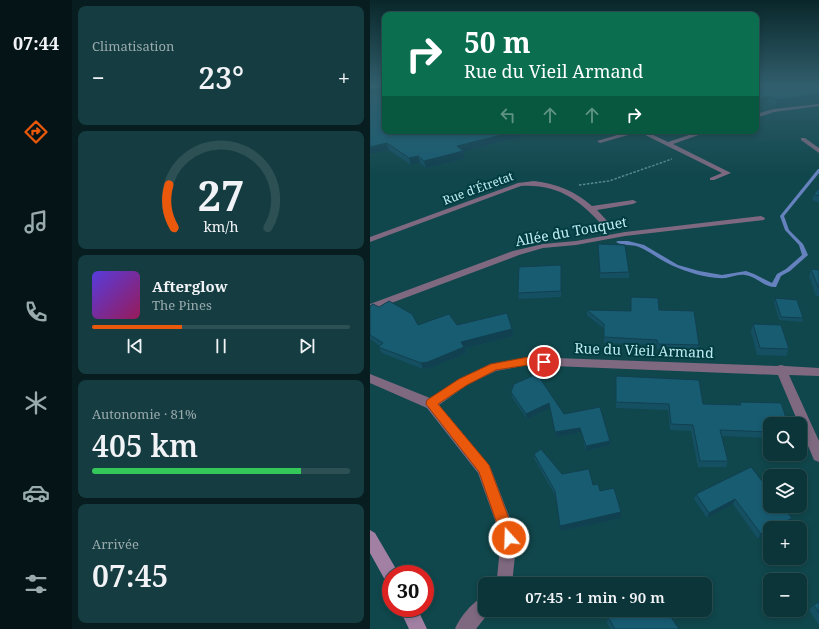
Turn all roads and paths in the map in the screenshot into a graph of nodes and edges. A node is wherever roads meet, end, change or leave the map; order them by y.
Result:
1 (626, 134) edge
2 (647, 134) edge
3 (698, 134) edge
4 (803, 139) dead end
5 (600, 141) dead end
6 (667, 144) junction
7 (819, 151) edge
8 (690, 154) junction
9 (712, 179) dead end
10 (554, 185) junction
11 (633, 202) dead end
12 (590, 208) junction
13 (761, 218) dead end
14 (608, 226) dead end
15 (370, 240) edge
16 (370, 308) edge
17 (781, 369) junction
18 (819, 372) edge
19 (370, 378) edge
20 (431, 404) junction
21 (819, 456) edge
22 (370, 538) edge
23 (386, 565) edge
24 (505, 577) edge
25 (478, 613) edge
26 (412, 617) edge
27 (418, 629) edge
28 (464, 629) edge

1 - 5 street
2 - 6 street
3 - 6 street
4 - 7 street
6 - 8 street
8 - 9 street
8 - 10 path
10 - 12 street, Rue d'Étretat
10 - 15 street, Rue d'Étretat
11 - 12 street
12 - 14 street, Rue d'Étretat
13 - 16 street, Allée du Touquet
17 - 18 street, Rue du Vieil Armand
17 - 20 street, Rue du Vieil Armand
17 - 21 street
19 - 20 street
20 - 24 street
22 - 23 main road
25 - 28 street
26 - 27 main road

